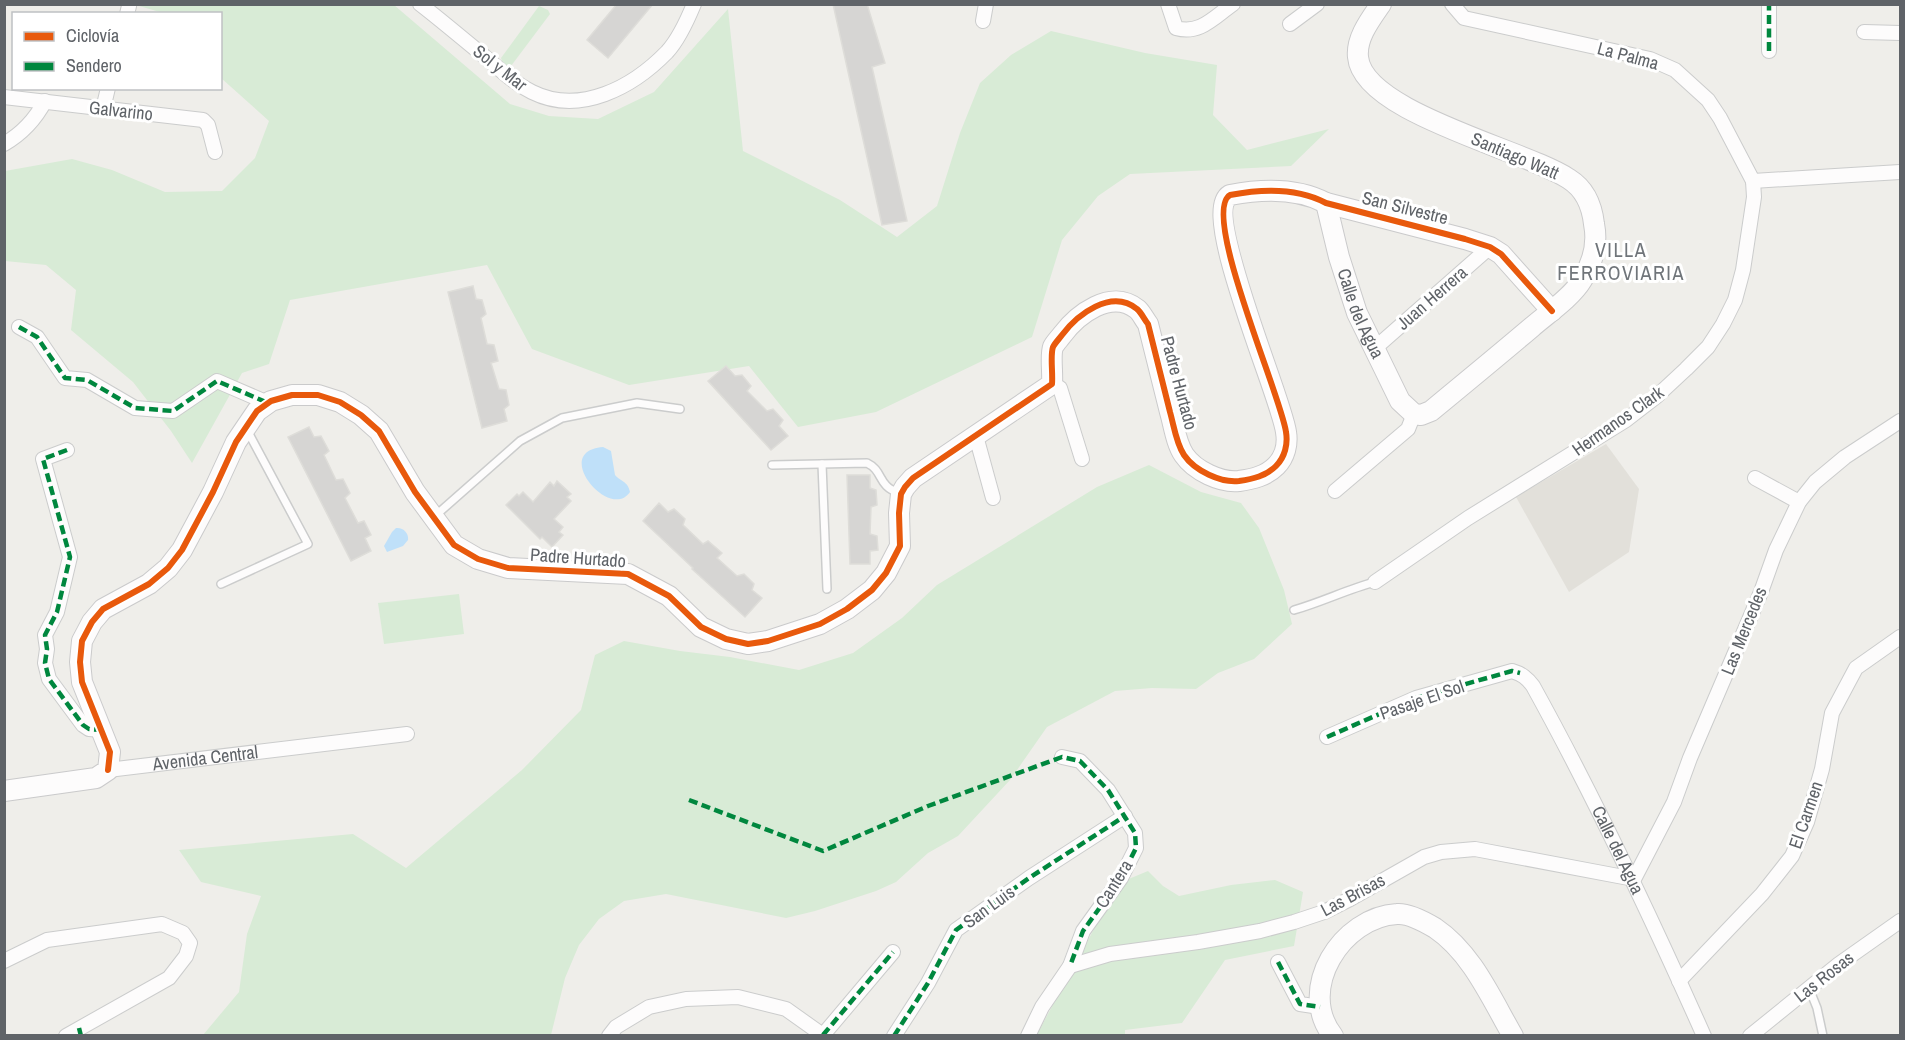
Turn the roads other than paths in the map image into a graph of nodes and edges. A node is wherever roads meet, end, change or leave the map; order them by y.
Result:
1 (420, 4) edge
2 (694, 4) edge
3 (986, 4) edge
4 (1167, 4) edge
5 (1233, 4) edge
6 (1317, 4) edge
7 (1381, 4) edge
8 (1452, 4) edge
9 (1769, 4) edge
10 (983, 21) dead end
11 (1290, 24) dead end
12 (1864, 32) dead end
13 (1900, 33) edge
14 (1769, 51) dead end
15 (107, 90) edge
16 (4, 97) edge
17 (45, 101) junction
18 (102, 109) junction
19 (4, 144) edge
20 (215, 152) dead end
21 (1900, 172) edge
22 (1753, 181) junction
23 (1226, 198) joint
24 (1326, 203) junction
25 (1490, 247) junction
26 (1552, 311) junction
27 (19, 327) dead end
28 (1374, 349) junction
29 (1052, 384) junction
30 (268, 403) junction
31 (680, 409) dead end
32 (1414, 414) junction
33 (1900, 421) edge
34 (245, 428) junction
35 (976, 436) junction
36 (67, 450) dead end
37 (1082, 459) dead end
38 (822, 464) junction
39 (772, 465) dead end
40 (1755, 478) dead end
41 (1335, 492) dead end
42 (901, 494) junction
43 (993, 498) dead end
44 (1799, 502) junction
45 (433, 518) junction
46 (1375, 582) joint
47 (221, 584) dead end
48 (827, 589) dead end
49 (1294, 610) dead end
50 (1900, 637) edge
51 (1520, 673) joint
52 (102, 730) junction
53 (407, 734) dead end
54 (1327, 737) dead end
55 (1062, 758) dead end
56 (108, 770) junction
57 (4, 791) edge
58 (1125, 816) junction
59 (1634, 879) junction
60 (1900, 921) edge
61 (893, 952) dead end
62 (4, 961) edge
63 (1278, 962) dead end
64 (1070, 966) junction
65 (1679, 981) junction
66 (1809, 988) junction
67 (1320, 1007) junction
68 (80, 1032) edge
69 (66, 1035) edge
70 (609, 1035) edge
71 (824, 1035) edge
72 (894, 1035) edge
73 (1028, 1035) edge
74 (1333, 1035) edge
75 (1513, 1035) edge
76 (1704, 1035) edge
77 (1750, 1035) edge
78 (1823, 1035) edge

1 - 2 street, Sol y Mar
3 - 10 street
4 - 5 street
6 - 11 street
7 - 26 street, Santiago Watt
8 - 22 street, La Palma
9 - 14 street
12 - 13 street
15 - 18 street
16 - 17 street, Galvarino
17 - 18 street, Galvarino
17 - 19 street
18 - 20 street, Galvarino
21 - 22 street
22 - 46 street, Hermanos Clark
23 - 24 street, San Silvestre
23 - 29 street, Padre Hurtado
24 - 25 street, San Silvestre
24 - 28 street, Calle del Agua
25 - 26 street, San Silvestre
25 - 28 street, Juan Herrera
26 - 32 street, Santiago Watt
27 - 30 street
28 - 32 street, Calle del Agua
29 - 35 street
29 - 37 street
30 - 34 street
30 - 45 street, Padre Hurtado
31 - 45 lane
32 - 41 street
33 - 44 street, Las Mercedes
34 - 47 lane
34 - 52 street
35 - 42 street
35 - 43 street
36 - 52 street
38 - 39 lane
38 - 42 lane
38 - 48 lane
40 - 44 street
42 - 45 street, Padre Hurtado
44 - 59 street, Las Mercedes
46 - 49 lane
50 - 65 street, El Carmen
51 - 54 street, Pasaje El Sol
51 - 59 street, Calle del Agua
52 - 56 street
53 - 56 street, Avenida Central
55 - 58 street, Cantera
56 - 57 street, Avenida Central
58 - 64 street, Cantera
58 - 72 street, San Luis
59 - 64 street, Las Brisas
59 - 65 street, Calle del Agua
60 - 66 street, Las Rosas
61 - 71 street
62 - 68 street
63 - 67 street
64 - 73 street
65 - 76 street, Calle del Agua
66 - 77 street, Las Rosas
66 - 78 lane
67 - 74 street
67 - 75 street
68 - 69 street
70 - 71 street

